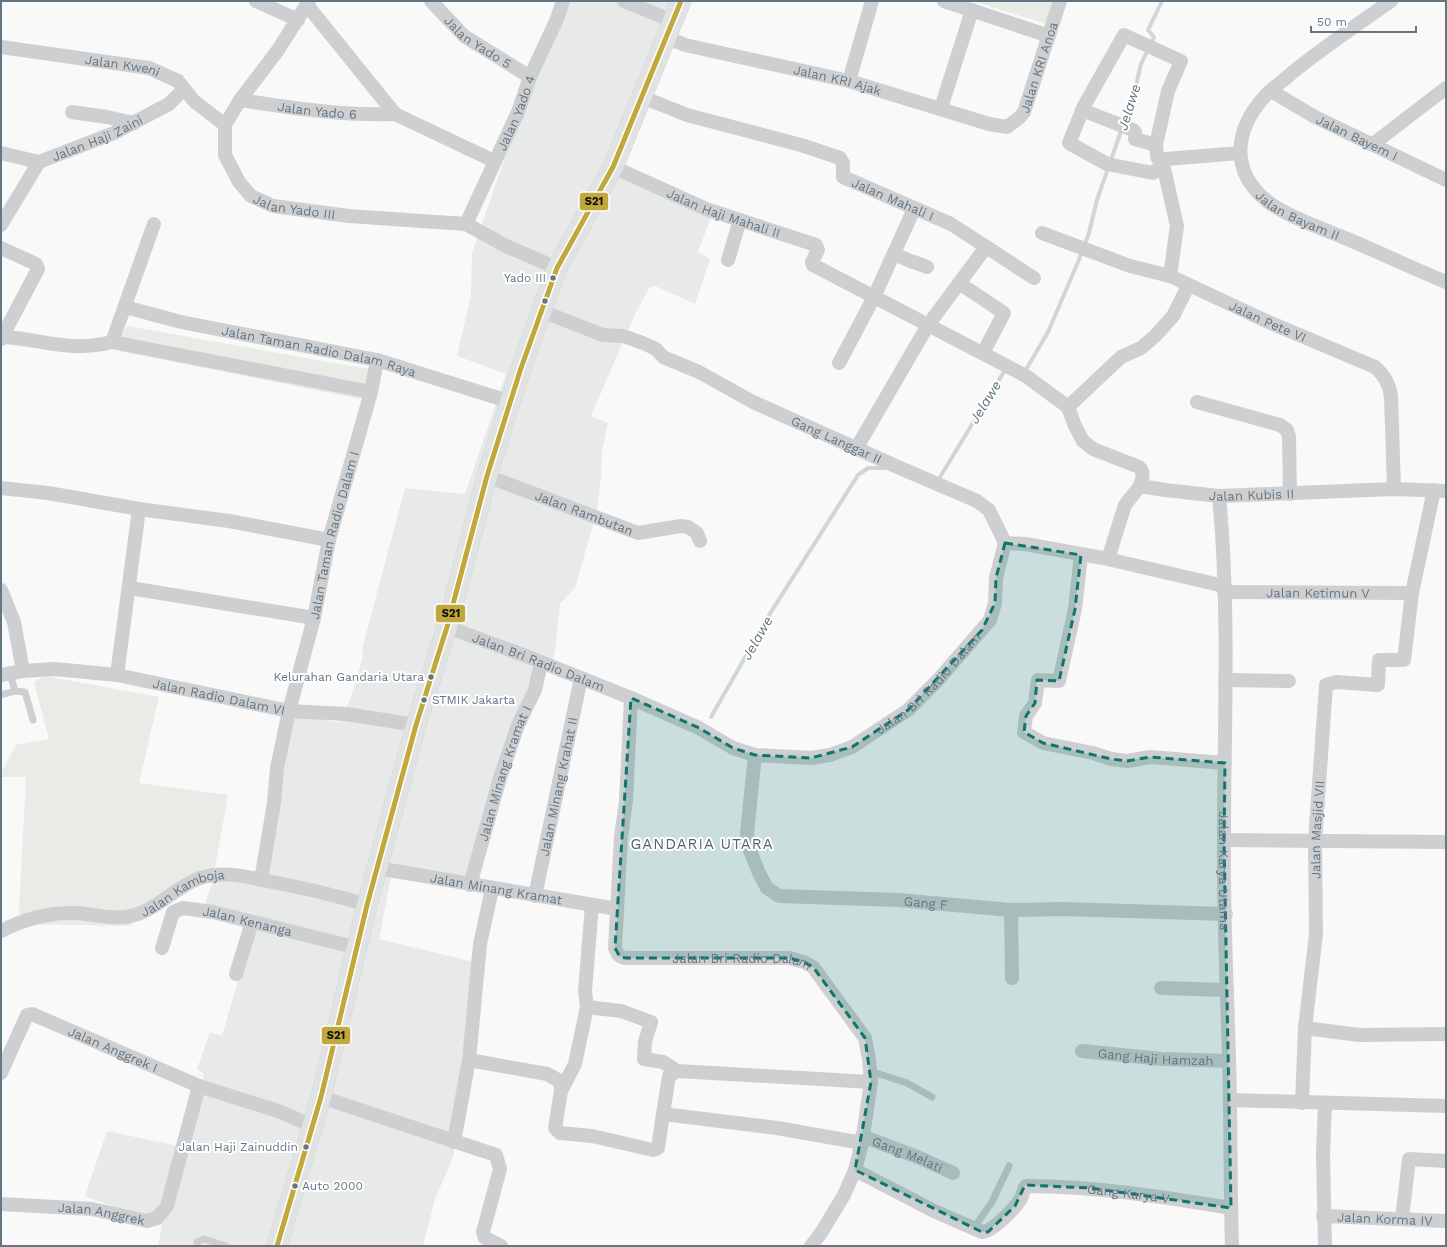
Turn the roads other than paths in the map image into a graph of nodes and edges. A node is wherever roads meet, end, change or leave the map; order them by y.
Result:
1 (256, 1) edge
2 (431, 1) edge
3 (562, 1) edge
4 (624, 1) edge
5 (681, 1) edge
6 (872, 1) edge
7 (944, 1) edge
8 (1060, 1) edge
9 (1391, 1) edge
10 (308, 3) edge
11 (972, 10) junction
12 (298, 20) junction
13 (669, 29) junction
14 (1049, 36) junction
15 (1, 47) edge
16 (530, 77) junction
17 (849, 81) junction
18 (1446, 88) edge
19 (184, 89) junction
20 (1271, 91) junction
21 (642, 96) junction
22 (240, 100) junction
23 (941, 108) junction
24 (1082, 110) junction
25 (72, 112) dead end
26 (395, 114) junction
27 (134, 123) junction
28 (225, 125) junction
29 (1007, 128) joint
30 (1373, 144) junction
31 (1156, 145) junction
32 (1, 153) edge
33 (1240, 153) junction
34 (494, 161) junction
35 (39, 162) junction
36 (1163, 164) junction
37 (613, 168) junction
38 (1446, 180) edge
39 (914, 209) junction
40 (740, 220) junction
41 (154, 224) dead end
42 (466, 224) junction
43 (1, 225) edge
44 (1042, 233) dead end
45 (986, 247) junction
46 (1, 248) edge
47 (894, 253) junction
48 (728, 260) dead end
49 (926, 267) dead end
50 (558, 268) junction
51 (1170, 276) junction
52 (1034, 278) dead end
53 (1446, 282) edge
54 (959, 283) junction
55 (1188, 286) junction
56 (874, 297) junction
57 (125, 307) junction
58 (541, 311) junction
59 (928, 325) junction
60 (2, 338) edge
61 (112, 342) junction
62 (983, 353) junction
63 (377, 360) junction
64 (839, 363) dead end
65 (371, 392) junction
66 (511, 402) junction
67 (1197, 402) dead end
68 (1068, 407) junction
69 (856, 449) junction
70 (487, 476) junction
71 (1140, 486) junction
72 (1, 488) edge
73 (1394, 489) junction
74 (1440, 491) edge
75 (1290, 494) junction
76 (1219, 496) junction
77 (140, 509) junction
78 (329, 540) junction
79 (700, 541) dead end
80 (1004, 543) junction
81 (1081, 555) junction
82 (1106, 559) junction
83 (130, 588) junction
84 (1224, 589) junction
85 (1, 590) edge
86 (1412, 593) junction
87 (314, 618) junction
88 (447, 627) junction
89 (541, 663) junction
90 (11, 673) edge
91 (117, 675) junction
92 (581, 678) junction
93 (1225, 680) junction
94 (1289, 681) dead end
95 (15, 691) junction
96 (1, 695) edge
97 (631, 698) junction
98 (289, 711) junction
99 (33, 720) dead end
100 (416, 725) junction
101 (755, 755) junction
102 (1225, 763) junction
103 (1224, 840) junction
104 (1315, 841) junction
105 (1446, 842) edge
106 (377, 868) junction
107 (262, 880) junction
108 (470, 885) junction
109 (492, 889) junction
110 (535, 896) junction
111 (367, 905) junction
112 (592, 905) junction
113 (617, 909) junction
114 (1011, 910) junction
115 (1226, 914) junction
116 (252, 922) junction
117 (1, 931) edge
118 (162, 948) dead end
119 (358, 948) junction
120 (236, 974) dead end
121 (1012, 978) dead end
122 (1161, 988) dead end
123 (1227, 990) junction
124 (587, 1007) junction
125 (1305, 1028) junction
126 (1446, 1034) edge
127 (1082, 1051) dead end
128 (469, 1060) junction
129 (1230, 1061) junction
130 (677, 1071) junction
131 (1, 1073) edge
132 (871, 1077) junction
133 (199, 1086) junction
134 (561, 1091) junction
135 (321, 1097) junction
136 (932, 1097) dead end
137 (1230, 1100) junction
138 (1302, 1103) junction
139 (1325, 1104) junction
140 (1446, 1106) edge
141 (663, 1114) junction
142 (312, 1126) junction
143 (862, 1140) junction
144 (454, 1142) junction
145 (1446, 1161) edge
146 (1009, 1166) dead end
147 (855, 1170) junction
148 (953, 1174) dead end
149 (1, 1204) edge
150 (1231, 1208) junction
151 (1323, 1216) junction
152 (1402, 1219) junction
153 (1446, 1221) edge
154 (973, 1229) junction
155 (198, 1242) dead end
156 (226, 1246) edge
157 (277, 1246) edge
158 (501, 1246) edge
159 (811, 1246) edge
160 (1232, 1246) edge
161 (1325, 1246) edge

1 - 12 street
2 - 16 street, Jalan Yado 5
3 - 16 street, Jalan Yado 4
4 - 13 street, Jalan KRI Ajak
5 - 13 main road
6 - 17 street
7 - 11 street
8 - 14 street, Jalan KRI Anoa
9 - 20 street, Jalan Bayam II
10 - 12 street
10 - 26 street, Jalan Yado 6
11 - 14 street
11 - 23 street
12 - 22 street
13 - 17 street, Jalan KRI Ajak
13 - 21 main road
14 - 29 street, Jalan KRI Anoa
15 - 19 street, Jalan Kweni
16 - 34 street, Jalan Yado 4
17 - 23 street, Jalan KRI Ajak
18 - 30 street
19 - 27 street, Jalan Haji Zaini
19 - 28 street, Jalan Kweni
20 - 30 street, Jalan Bayem I
20 - 33 street, Jalan Bayam II
21 - 37 main road
21 - 39 street, Jalan Mahali I
22 - 26 street, Jalan Yado 6
22 - 28 street
23 - 29 street, Jalan KRI Ajak
24 - 31 street
24 - 31 street
24 - 36 street
25 - 27 street
26 - 34 street, Jalan Yado 6
27 - 35 street, Jalan Haji Zaini
28 - 42 street, Jalan Yado III
30 - 38 street, Jalan Bayem I
31 - 36 street
32 - 35 street, Jalan Haji Zaini
33 - 36 street
33 - 53 street, Jalan Bayam II
34 - 42 street, Jalan Yado 4
35 - 43 street
36 - 51 street
37 - 40 street, Jalan Haji Mahali II
37 - 50 main road
39 - 45 street, Jalan Mahali I
39 - 47 street
40 - 48 street
40 - 56 street, Jalan Haji Mahali II
41 - 57 street
42 - 50 street, Jalan Yado III
44 - 51 street, Jalan Pete VI
45 - 52 street, Jalan Mahali I
45 - 54 street
46 - 60 street
47 - 49 street
47 - 56 street
50 - 58 main road
51 - 55 street, Jalan Pete VI
54 - 59 street
54 - 62 street
55 - 68 street
55 - 73 street, Jalan Pete VI
56 - 59 street
56 - 64 street
57 - 61 street
57 - 63 street, Jalan Taman Radio Dalam Raya
58 - 66 main road
58 - 69 street, Gang Langgar II
59 - 62 street
59 - 69 street
60 - 61 street
61 - 65 street
62 - 68 street
63 - 65 street, Jalan Taman Radio Dalam I
63 - 66 street, Jalan Taman Radio Dalam Raya
65 - 78 street, Jalan Taman Radio Dalam I
66 - 70 main road
67 - 75 street
68 - 71 street
69 - 80 street, Gang Langgar II
70 - 79 street, Jalan Rambutan
70 - 88 main road
71 - 76 street, Jalan Kubis II
71 - 82 street
72 - 77 street
73 - 74 street, Jalan Kubis II
73 - 75 street, Jalan Kubis II
74 - 86 street
75 - 76 street, Jalan Kubis II
76 - 84 street, Jalan Karya Utama
77 - 78 street
77 - 83 street
78 - 87 street, Jalan Taman Radio Dalam I
80 - 81 street
80 - 101 street, Jalan Bri Radio Dalam
81 - 82 street
81 - 102 street
82 - 84 street
83 - 87 street
83 - 91 street
84 - 86 street, Jalan Ketimun V
84 - 93 street, Jalan Karya Utama
85 - 90 street
86 - 104 street, Jalan Masjid VII
87 - 98 street, Jalan Taman Radio Dalam I
88 - 89 street, Jalan Bri Radio Dalam
88 - 100 main road
89 - 92 street, Jalan Bri Radio Dalam
89 - 108 street, Jalan Minang Kramat I
90 - 91 street, Jalan Radio Dalam VI
90 - 95 lane
91 - 98 street, Jalan Radio Dalam VI
92 - 97 street, Jalan Bri Radio Dalam
92 - 110 street, Jalan Minang Krahat II
93 - 94 street
93 - 102 street, Jalan Karya Utama
95 - 96 lane
95 - 99 lane
97 - 101 street, Jalan Bri Radio Dalam
97 - 113 street, Jalan Bri Radio Dalam
98 - 100 street, Jalan Radio Dalam VI
98 - 107 street, Jalan Taman Radio Dalam I
100 - 106 main road
101 - 114 street, Gang F
102 - 103 street, Jalan Karya Utama
103 - 104 street
103 - 115 street, Jalan Karya Utama
104 - 105 street
104 - 125 street, Jalan Masjid VII
106 - 108 street, Jalan Minang Kramat
106 - 111 main road
107 - 111 street, Jalan Kamboja
107 - 117 street, Jalan Kamboja
108 - 109 street, Jalan Minang Kramat
109 - 110 street, Jalan Minang Kramat
109 - 128 street
110 - 112 street, Jalan Minang Kramat
111 - 119 main road
112 - 113 street, Jalan Minang Kramat
112 - 124 street
113 - 132 street, Jalan Bri Radio Dalam
114 - 115 street, Gang F
114 - 121 street
115 - 123 street, Jalan Karya Utama
116 - 118 street, Jalan Kenanga
116 - 119 street, Jalan Kenanga
116 - 120 street
119 - 135 main road
122 - 123 street
123 - 129 street, Jalan Karya Utama
124 - 130 street
124 - 134 street
125 - 126 street
125 - 138 street, Jalan Masjid VII
127 - 129 street, Gang Haji Hamzah
128 - 134 street
128 - 144 street
129 - 137 street, Jalan Karya Utama
130 - 132 street
130 - 141 street
131 - 133 street, Jalan Anggrek I
132 - 136 lane
132 - 143 street, Jalan Bri Radio Dalam
133 - 142 street
133 - 149 street, Jalan Anggrek
134 - 141 street
135 - 142 main road
135 - 144 street
137 - 138 street
137 - 150 street, Jalan Karya Utama
138 - 139 street
139 - 140 street
139 - 151 street
141 - 143 street, Gang Melati
142 - 157 main road
143 - 147 street, Jalan Bri Radio Dalam
143 - 148 street, Gang Melati
144 - 158 street
145 - 152 street
146 - 154 lane
147 - 154 street
147 - 159 street, Jalan Bri Radio Dalam
150 - 154 street, Gang Karya V
150 - 160 street, Jalan Karya Utama
151 - 152 street, Jalan Korma IV
151 - 161 street
152 - 153 street, Jalan Korma IV
155 - 156 lane

